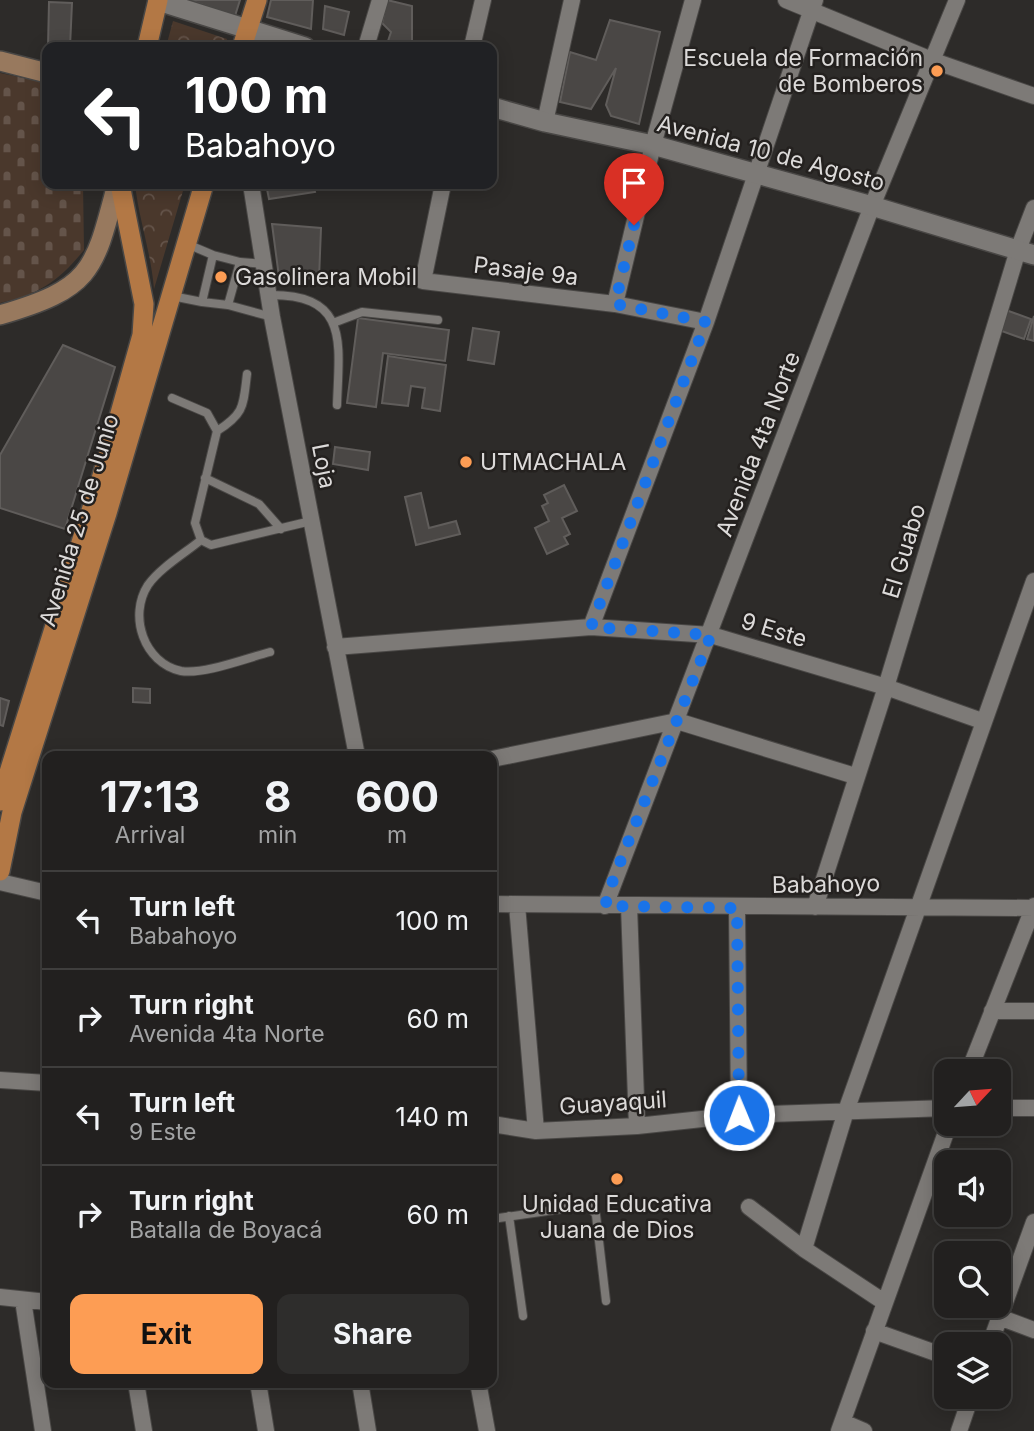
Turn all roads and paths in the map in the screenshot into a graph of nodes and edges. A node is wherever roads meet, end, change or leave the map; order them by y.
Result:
1 (158, 0) edge
2 (257, 0) edge
3 (380, 0) edge
4 (482, 0) edge
5 (572, 0) edge
6 (693, 0) edge
7 (786, 0) edge
8 (957, 0) edge
9 (814, 5) edge
10 (245, 38) edge
11 (148, 42) edge
12 (272, 42) edge
13 (367, 42) edge
14 (473, 42) edge
15 (0, 61) edge
16 (934, 61) junction
17 (42, 71) edge
18 (1034, 96) edge
19 (497, 108) edge
20 (545, 122) junction
21 (653, 145) junction
22 (757, 174) junction
23 (118, 189) edge
24 (120, 189) edge
25 (203, 189) edge
26 (252, 189) edge
27 (442, 189) edge
28 (872, 206) junction
29 (1034, 208) edge
30 (187, 244) junction
31 (1026, 252) edge
32 (213, 255) junction
33 (240, 262) junction
34 (264, 264) junction
35 (269, 295) junction
36 (172, 296) junction
37 (202, 302) junction
38 (615, 304) junction
39 (228, 305) junction
40 (0, 315) edge
41 (272, 317) junction
42 (438, 320) dead end
43 (706, 322) junction
44 (333, 323) junction
45 (247, 374) dead end
46 (172, 398) dead end
47 (337, 405) dead end
48 (217, 431) junction
49 (205, 478) junction
50 (311, 521) junction
51 (281, 529) junction
52 (201, 540) junction
53 (1034, 581) edge
54 (591, 627) junction
55 (711, 635) junction
56 (335, 647) junction
57 (270, 652) dead end
58 (886, 687) junction
59 (677, 721) junction
60 (982, 721) junction
61 (356, 751) edge
62 (497, 758) edge
63 (855, 776) junction
64 (0, 802) edge
65 (0, 870) edge
66 (0, 882) edge
67 (42, 891) edge
68 (497, 904) edge
69 (517, 905) junction
70 (605, 906) junction
71 (629, 906) junction
72 (918, 906) junction
73 (814, 907) junction
74 (737, 908) junction
75 (1034, 908) edge
76 (1034, 1011) edge
77 (992, 1012) junction
78 (974, 1059) edge
79 (0, 1080) edge
80 (42, 1083) edge
81 (934, 1108) edge
82 (1012, 1108) edge
83 (1034, 1108) edge
84 (846, 1111) junction
85 (739, 1115) junction
86 (497, 1125) edge
87 (637, 1126) junction
88 (536, 1131) junction
89 (945, 1136) edge
90 (749, 1207) dead end
91 (509, 1216) junction
92 (497, 1218) edge
93 (1034, 1222) edge
94 (804, 1249) junction
95 (1011, 1284) edge
96 (0, 1297) edge
97 (23, 1300) junction
98 (606, 1301) dead end
99 (42, 1302) edge
100 (884, 1302) junction
101 (523, 1315) dead end
102 (1002, 1318) edge
103 (1034, 1330) edge
104 (874, 1331) junction
105 (934, 1352) edge
106 (137, 1388) edge
107 (259, 1388) edge
108 (361, 1388) edge
109 (479, 1388) edge
110 (967, 1409) edge
111 (841, 1426) edge
112 (43, 1431) edge
113 (144, 1431) edge
114 (266, 1431) edge
115 (368, 1431) edge
116 (487, 1431) edge
117 (864, 1431) edge
118 (959, 1431) edge

1 - 10 street
1 - 11 main road
2 - 10 main road
3 - 13 street
4 - 14 street
5 - 20 street
6 - 21 street
7 - 9 street
8 - 16 street, Avenida 4ta Norte
9 - 16 street
9 - 22 street
10 - 12 street
15 - 17 main road
16 - 18 street
16 - 28 street, Avenida 4ta Norte
19 - 20 street, Avenida 10 de Agosto
20 - 21 street, Avenida 10 de Agosto
21 - 22 street, Avenida 10 de Agosto
21 - 38 street
22 - 28 street, Avenida 10 de Agosto
22 - 43 street
23 - 40 main road
24 - 64 main road, Avenida 25 de Junio
25 - 30 main road, Avenida 25 de Junio
26 - 34 street, Loja
27 - 38 street, Pasaje 9a
28 - 31 street, Avenida 10 de Agosto
28 - 55 street, Avenida 4ta Norte
29 - 31 street, El Guabo
30 - 32 lane
30 - 36 main road, Avenida 25 de Junio
31 - 58 street, El Guabo
32 - 33 lane
32 - 37 lane
33 - 34 lane
33 - 39 lane
34 - 35 street, Loja
35 - 41 street, Loja
35 - 44 lane
36 - 37 lane
36 - 65 main road, Avenida 25 de Junio
37 - 39 lane
38 - 43 street, Pasaje 9a
39 - 41 lane
41 - 50 street, Loja
42 - 44 lane
43 - 54 street
44 - 47 lane
45 - 48 lane
46 - 48 lane
48 - 49 lane
49 - 51 lane
49 - 52 lane
50 - 51 lane
50 - 56 street, Loja
51 - 52 lane
52 - 57 lane
53 - 60 street
54 - 55 street, 9 Este
54 - 56 street, 9 Este
55 - 58 street, 9 Este
55 - 59 street, Avenida 4ta Norte
56 - 61 street, Loja
58 - 60 street, 9 Este
58 - 63 street, El Guabo
59 - 62 street
59 - 63 street
59 - 70 street, Avenida 4ta Norte
60 - 72 street
63 - 73 street, El Guabo
66 - 67 street
68 - 69 street, Babahoyo
69 - 70 street, Babahoyo
69 - 88 street
70 - 71 street, Babahoyo
71 - 74 street, Babahoyo
71 - 87 street
72 - 73 street, Babahoyo
72 - 75 street, Babahoyo
72 - 84 street
73 - 74 street, Babahoyo
74 - 85 street
75 - 77 street
76 - 77 street
77 - 78 street
79 - 80 street
81 - 84 street, Guayaquil
82 - 83 street
84 - 85 street, Guayaquil
84 - 94 street
85 - 87 street, Guayaquil
86 - 88 street, Guayaquil
87 - 88 street, Guayaquil
89 - 100 street
90 - 94 street
91 - 92 lane
91 - 98 lane
91 - 101 lane
93 - 95 street
94 - 100 street
96 - 97 street
97 - 99 street
97 - 112 street
100 - 104 street
102 - 103 street
104 - 105 street
104 - 111 street
106 - 113 street
107 - 114 street
108 - 115 street
109 - 116 street
110 - 118 street
111 - 117 street

